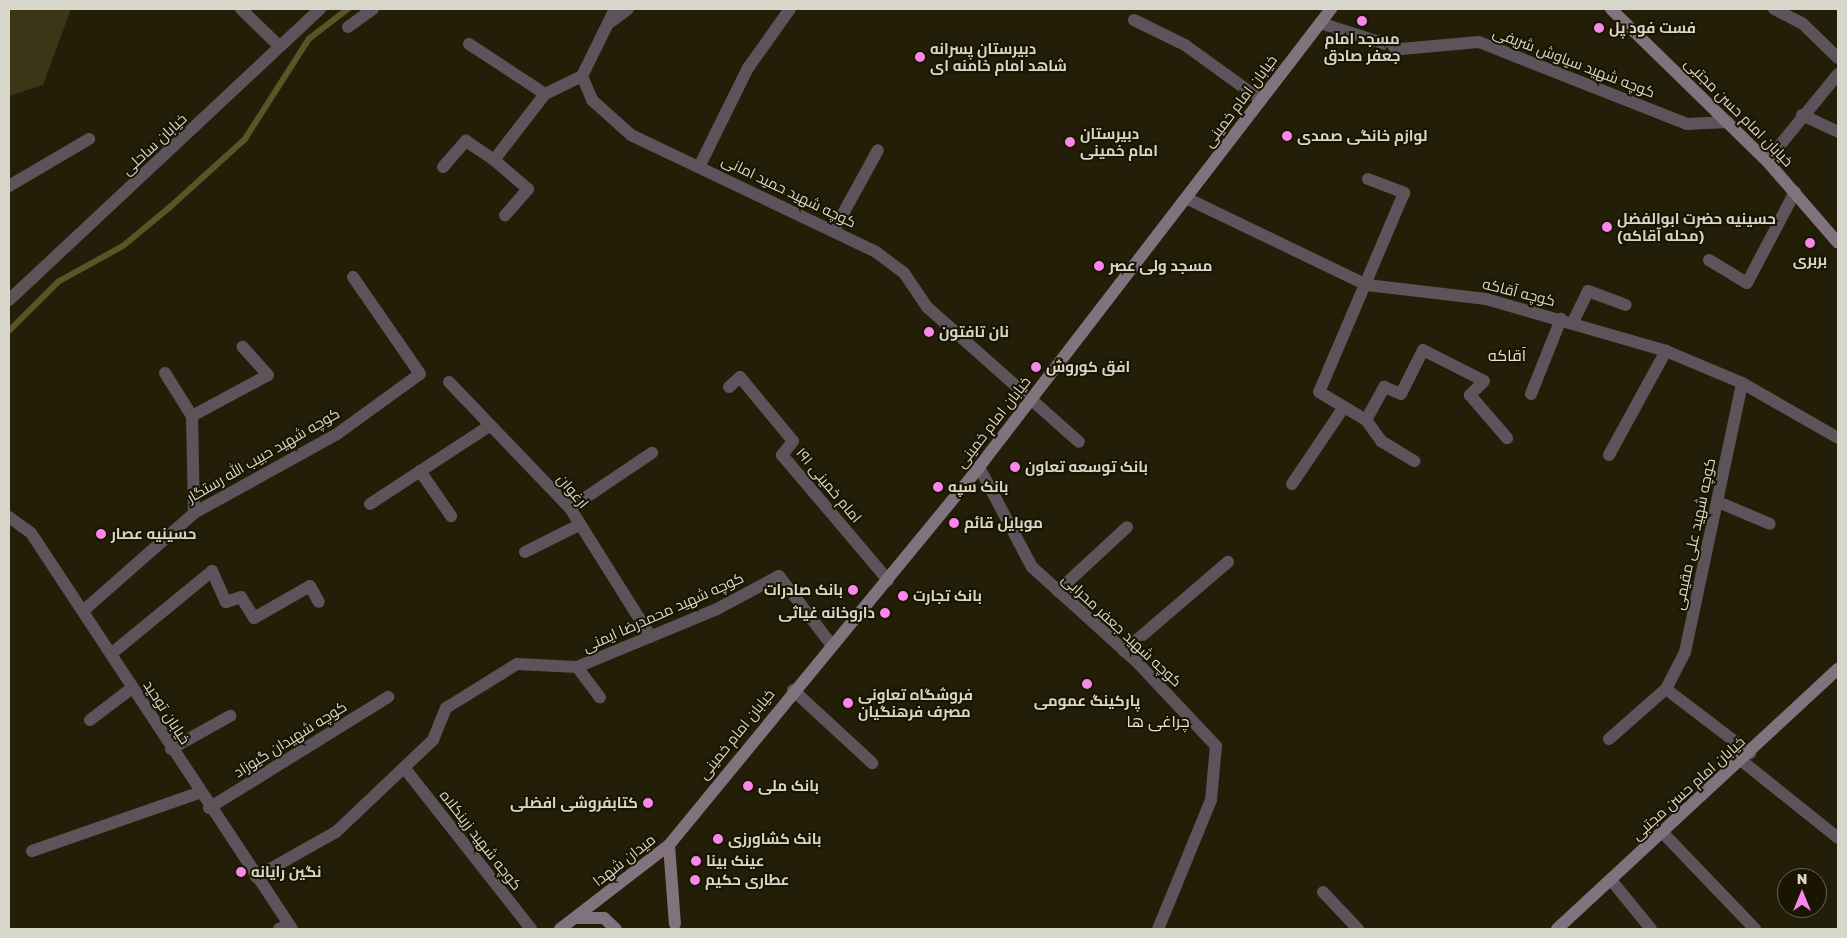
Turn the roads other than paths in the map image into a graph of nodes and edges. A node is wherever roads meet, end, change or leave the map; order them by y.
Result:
1 (241, 9) edge
2 (320, 9) edge
3 (373, 9) edge
4 (628, 9) edge
5 (790, 9) edge
6 (1331, 9) edge
7 (1611, 9) edge
8 (1774, 9) edge
9 (613, 15) edge
10 (1134, 20) dead end
11 (1320, 23) junction
12 (348, 27) dead end
13 (277, 44) junction
14 (469, 44) dead end
15 (1838, 58) edge
16 (1838, 74) edge
17 (582, 76) junction
18 (545, 94) junction
19 (1261, 100) junction
20 (1802, 114) junction
21 (1728, 122) junction
22 (1838, 132) edge
23 (89, 139) dead end
24 (878, 150) dead end
25 (494, 160) junction
26 (1767, 161) junction
27 (700, 165) junction
28 (443, 167) dead end
29 (1368, 179) dead end
30 (9, 186) edge
31 (1795, 192) junction
32 (1186, 198) junction
33 (505, 216) dead end
34 (834, 230) junction
35 (1838, 244) edge
36 (1709, 260) dead end
37 (353, 277) dead end
38 (1367, 285) junction
39 (9, 300) edge
40 (1626, 305) dead end
41 (1567, 321) junction
42 (242, 346) dead end
43 (1666, 351) junction
44 (164, 373) dead end
45 (449, 382) dead end
46 (1742, 383) junction
47 (729, 388) dead end
48 (1531, 394) dead end
49 (1030, 400) junction
50 (1344, 407) junction
51 (192, 416) junction
52 (1366, 420) junction
53 (489, 426) junction
54 (1507, 438) dead end
55 (1838, 438) edge
56 (1079, 442) dead end
57 (652, 453) dead end
58 (1609, 455) dead end
59 (1414, 462) dead end
60 (979, 466) junction
61 (420, 471) junction
62 (1292, 484) dead end
63 (1718, 502) junction
64 (370, 504) dead end
65 (570, 508) junction
66 (194, 512) junction
67 (450, 516) dead end
68 (9, 517) edge
69 (1770, 524) dead end
70 (580, 525) junction
71 (1127, 527) dead end
72 (525, 552) dead end
73 (1228, 562) dead end
74 (888, 580) junction
75 (1058, 591) junction
76 (319, 602) dead end
77 (84, 611) junction
78 (651, 637) junction
79 (830, 643) junction
80 (1124, 651) junction
81 (111, 654) junction
82 (577, 667) junction
83 (1838, 669) edge
84 (132, 688) junction
85 (1666, 689) junction
86 (793, 690) junction
87 (388, 697) dead end
88 (600, 697) dead end
89 (230, 716) dead end
90 (90, 720) dead end
91 (1609, 740) dead end
92 (171, 749) junction
93 (1746, 757) junction
94 (872, 763) dead end
95 (406, 770) junction
96 (199, 793) junction
97 (209, 808) junction
98 (1663, 833) junction
99 (1838, 838) edge
100 (669, 845) junction
101 (32, 851) dead end
102 (256, 877) junction
103 (1611, 880) junction
104 (1323, 892) dead end
105 (576, 918) junction
106 (286, 928) edge
107 (673, 928) edge
108 (531, 929) edge
109 (560, 929) edge
110 (616, 929) edge
111 (1158, 929) edge
112 (1358, 929) edge
113 (1557, 929) edge
114 (1651, 929) edge
115 (1755, 929) edge

1 - 13 street
2 - 13 street, خیابان ساحلی
3 - 12 street
4 - 9 street
5 - 27 street
6 - 11 main road, خیابان امام خمینی
7 - 21 main road, خیابان امام حسن مجتبی
8 - 15 street
9 - 17 street
10 - 19 street
11 - 19 main road, خیابان امام خمینی
11 - 21 street, کوچه شهید سیاوش شریفی
13 - 39 street, خیابان ساحلی
14 - 18 street
16 - 20 street
17 - 18 street
17 - 27 street, کوچه شهید حمید امانی
18 - 25 street
19 - 32 main road, خیابان امام خمینی
20 - 22 street
20 - 26 street
21 - 26 main road, خیابان امام حسن مجتبی
23 - 30 street
24 - 34 street
25 - 28 street
25 - 33 street
26 - 31 main road, خیابان امام حسن مجتبی
27 - 34 street, کوچه شهید حمید امانی
29 - 38 street
31 - 35 main road, خیابان امام حسن مجتبی
31 - 36 street
32 - 38 street, کوچه آقاکه
32 - 49 main road, خیابان امام خمینی
34 - 49 street, کوچه شهید حمید امانی
37 - 66 street, کوچه شهید حبیب الله رستگار
38 - 41 street, کوچه آقاکه
38 - 50 street
40 - 41 street
41 - 43 street, کوچه آقاکه
41 - 48 street
42 - 51 street
43 - 46 street, کوچه آقاکه
43 - 58 street
44 - 51 street
45 - 53 street, ارغوان
46 - 55 street, کوچه آقاکه
46 - 63 street, کوچه شهید علی مقیمی
47 - 74 street, امام خمینی ۱۹۱
49 - 56 street, کوچه شهید حمید امانی
49 - 60 main road, خیابان امام خمینی
50 - 52 street
50 - 62 street
51 - 66 street
52 - 54 street
52 - 59 street
53 - 61 street
53 - 65 street, ارغوان
57 - 65 street
60 - 74 main road, خیابان امام خمینی
60 - 75 street, کوچه شهید جعفر محرابی
61 - 64 street
61 - 67 street
63 - 69 street
63 - 85 street, کوچه شهید علی مقیمی
65 - 70 street, ارغوان
66 - 77 street, کوچه شهید حبیب الله رستگار
68 - 77 street, خیابان توحید
70 - 72 street
70 - 78 street, ارغوان
71 - 75 street
73 - 80 street
74 - 79 main road, خیابان امام خمینی
75 - 80 street, کوچه شهید جعفر محرابی
76 - 81 street
77 - 81 street, خیابان توحید
78 - 79 street, کوچه شهید محمدرضا ایمنی
78 - 82 street, کوچه شهید محمدرضا ایمنی
79 - 86 main road, خیابان امام خمینی
80 - 111 street, کوچه شهید جعفر محرابی
81 - 84 street, خیابان توحید
82 - 88 street
82 - 95 street, کوچه شهید محمدرضا ایمنی
83 - 93 main road, خیابان امام حسن مجتبی
84 - 90 street
84 - 92 street, خیابان توحید
85 - 91 street, کوچه شهید علی مقیمی
85 - 93 street
86 - 94 street
86 - 100 main road, خیابان امام خمینی
87 - 97 street, کوچه شهیدان گیوزاد
89 - 92 street
92 - 96 street, خیابان توحید
93 - 98 main road, خیابان امام حسن مجتبی
93 - 99 street
95 - 102 street, کوچه شهید محمدرضا ایمنی
95 - 108 street, کوچه شهید زرینکلاه
96 - 97 street, خیابان توحید
96 - 101 street
97 - 102 street, خیابان توحید
98 - 103 main road, خیابان امام حسن مجتبی
98 - 115 street
100 - 105 main road, میدان شهدا
100 - 107 main road, میدان شهدا
102 - 106 street, خیابان توحید
103 - 113 main road, خیابان امام حسن مجتبی
103 - 114 street
104 - 112 street
105 - 109 main road, میدان شهدا
105 - 110 main road

